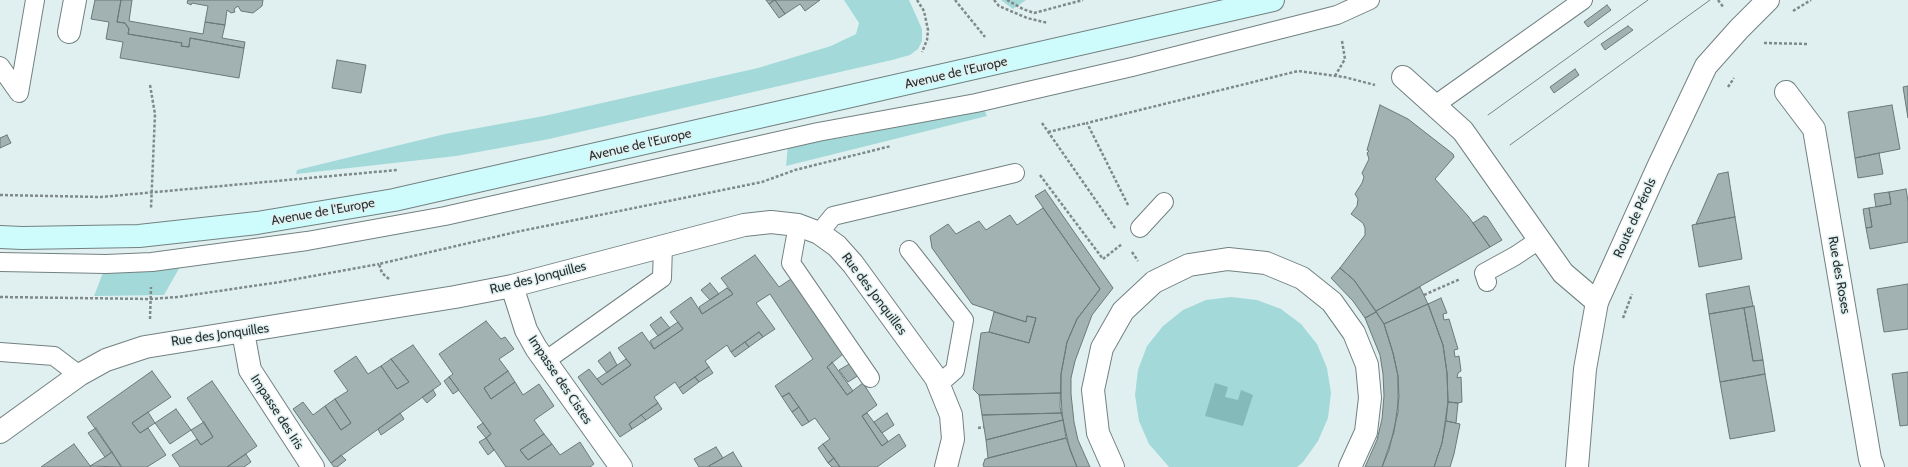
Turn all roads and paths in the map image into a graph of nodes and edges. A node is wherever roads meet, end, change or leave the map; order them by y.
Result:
1 (34, 0) edge
2 (75, 0) edge
3 (917, 0) edge
4 (956, 0) edge
5 (994, 0) edge
6 (1007, 0) edge
7 (1083, 0) edge
8 (1273, 0) edge
9 (1370, 0) edge
10 (1583, 0) edge
11 (1768, 0) edge
12 (1050, 24) dead end
13 (69, 32) dead end
14 (1336, 39) dead end
15 (989, 43) dead end
16 (921, 54) dead end
17 (0, 66) edge
18 (1737, 74) dead end
19 (1335, 76) junction
20 (1403, 77) dead end
21 (150, 85) dead end
22 (1375, 85) dead end
23 (1724, 92) dead end
24 (1786, 92) dead end
25 (1435, 105) junction
26 (1042, 123) dead end
27 (1087, 123) junction
28 (1048, 132) junction
29 (892, 146) dead end
30 (398, 170) dead end
31 (1015, 173) joint
32 (151, 193) junction
33 (0, 196) edge
34 (1164, 202) dead end
35 (798, 225) junction
36 (0, 227) edge
37 (1140, 228) junction
38 (819, 234) junction
39 (0, 236) edge
40 (22, 238) junction
41 (1539, 240) junction
42 (1124, 242) junction
43 (663, 246) junction
44 (909, 250) dead end
45 (0, 262) edge
46 (379, 264) junction
47 (393, 280) dead end
48 (1154, 282) junction
49 (1487, 282) joint
50 (512, 286) junction
51 (1635, 287) dead end
52 (1424, 295) dead end
53 (0, 297) edge
54 (1597, 302) junction
55 (1622, 322) dead end
56 (243, 332) junction
57 (0, 352) edge
58 (544, 361) junction
59 (79, 375) junction
60 (870, 378) dead end
61 (939, 384) junction
62 (0, 432) edge
63 (313, 467) edge
64 (621, 467) edge
65 (946, 467) edge
66 (1113, 467) edge
67 (1350, 467) edge
68 (1577, 467) edge
69 (1873, 467) edge

1 - 17 lane
2 - 13 street
3 - 16 path
4 - 15 path
5 - 12 path
6 - 7 path
8 - 40 main road, Avenue de l'Europe
9 - 45 lane
10 - 25 lane
11 - 54 street, Route de Pérols
14 - 19 path
18 - 23 path
19 - 22 path
19 - 27 path
20 - 25 street
21 - 32 path
24 - 69 street, Rue des Roses
25 - 41 street
26 - 28 path
27 - 28 path
27 - 37 path
28 - 42 path
29 - 46 path
30 - 32 path
31 - 38 lane
31 - 42 path
32 - 33 path
34 - 37 lane
35 - 38 street, Rue des Jonquilles
35 - 43 street, Rue des Jonquilles
35 - 60 lane
36 - 40 street
37 - 42 path
38 - 61 street, Rue des Jonquilles
39 - 40 main road, Avenue de l'Europe
41 - 49 lane
41 - 54 street
42 - 48 path
43 - 50 street, Rue des Jonquilles
43 - 58 lane
44 - 61 lane
46 - 47 path
46 - 53 path
48 - 66 street
48 - 67 street
49 - 52 path
50 - 56 street, Rue des Jonquilles
50 - 58 street, Impasse des Cistes
51 - 55 path
54 - 68 street, Route de Pérols
56 - 59 street, Rue des Jonquilles
56 - 63 street, Impasse des Iris
57 - 59 lane
58 - 64 street, Impasse des Cistes
59 - 62 street, Rue des Jonquilles
61 - 65 street, Rue des Jonquilles

